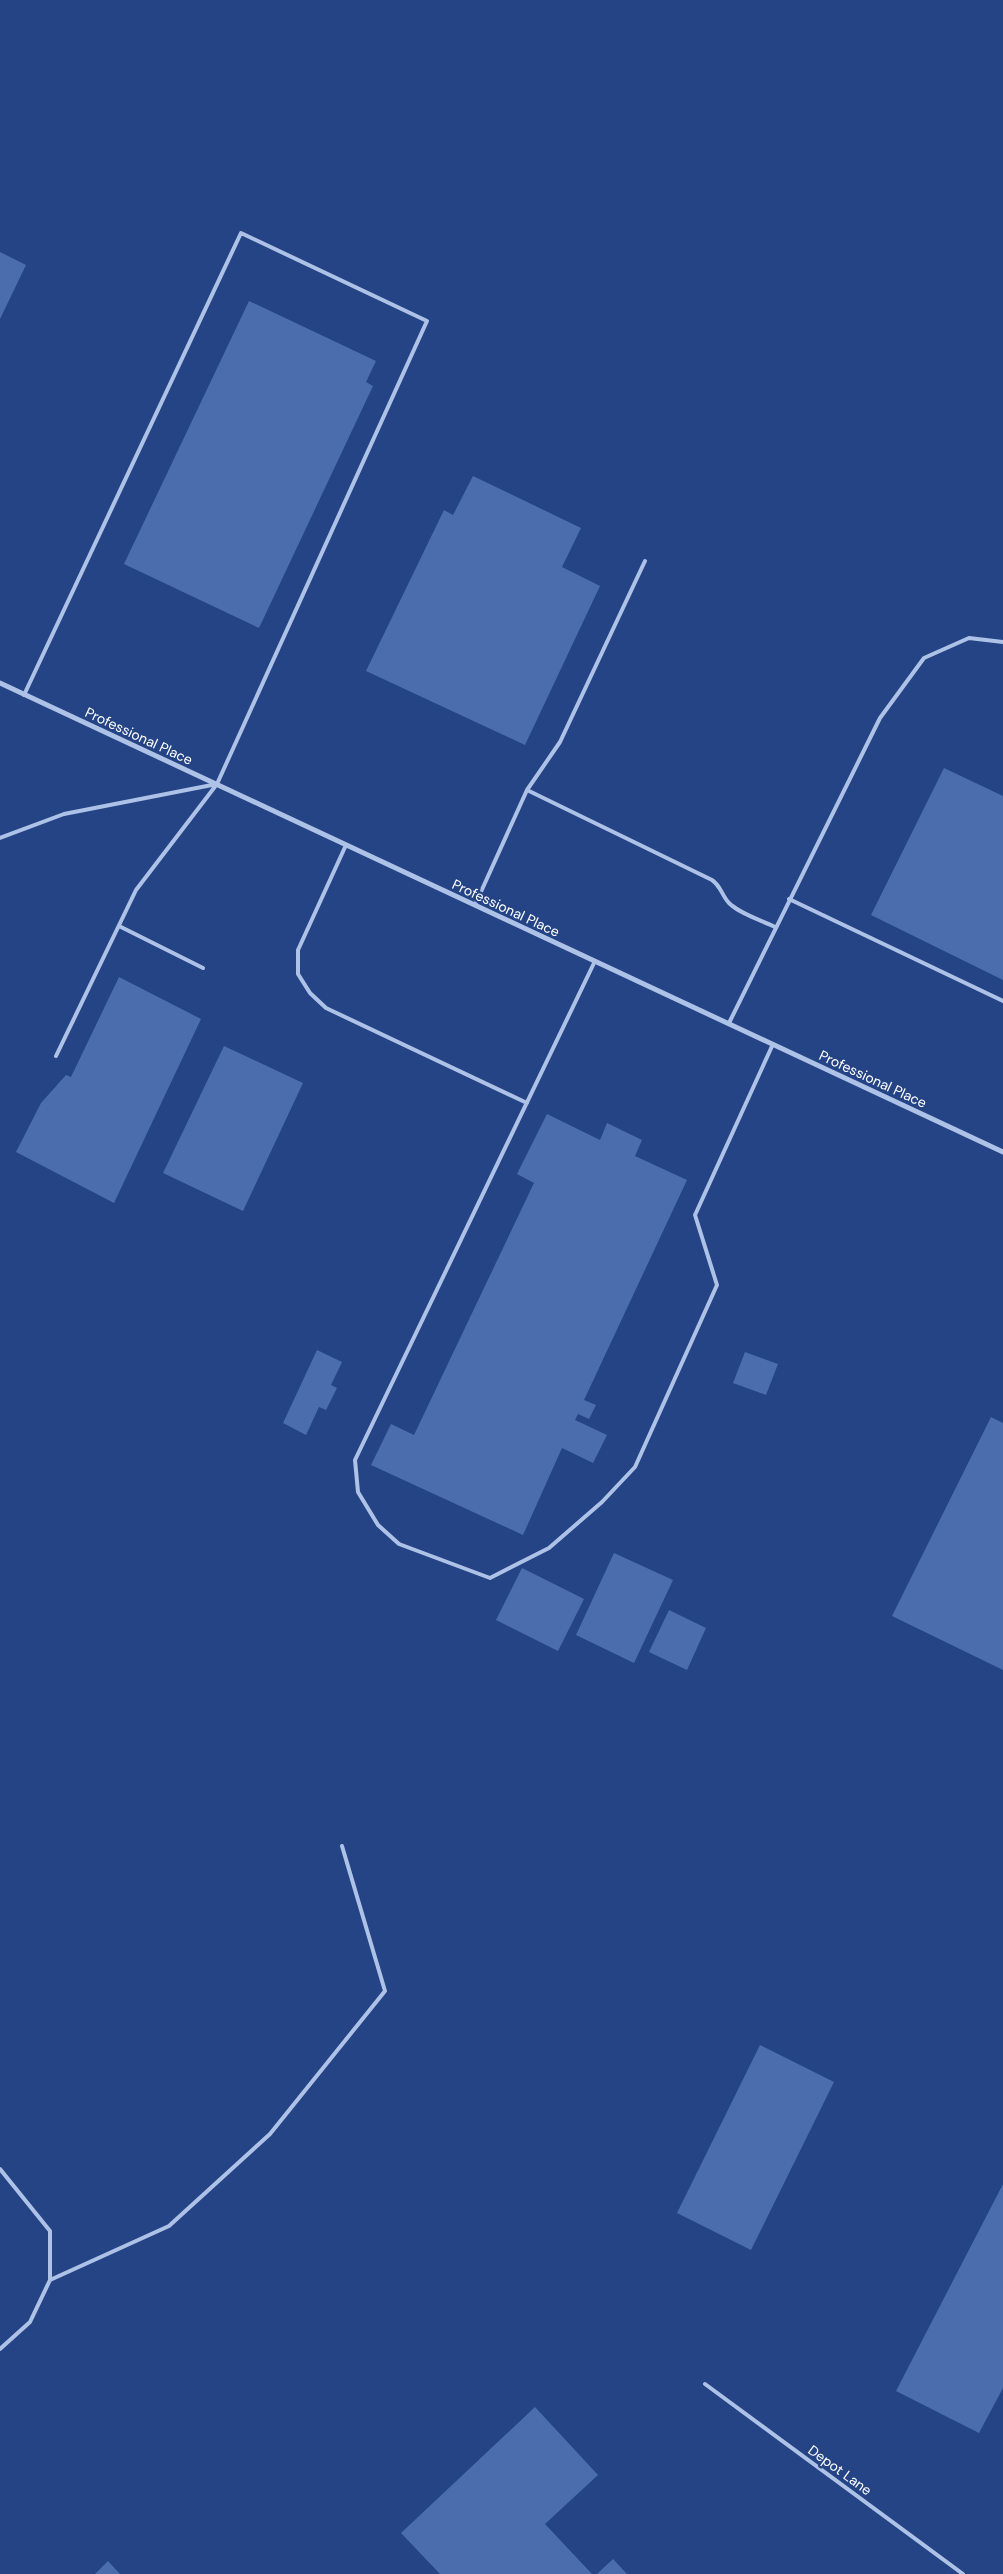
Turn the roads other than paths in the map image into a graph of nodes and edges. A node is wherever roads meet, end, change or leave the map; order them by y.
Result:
1 (645, 561) dead end
2 (1003, 642) edge
3 (0, 683) edge
4 (24, 695) junction
5 (216, 784) junction
6 (527, 790) junction
7 (0, 838) edge
8 (346, 845) junction
9 (789, 898) junction
10 (474, 905) junction
11 (119, 926) junction
12 (775, 927) junction
13 (595, 961) junction
14 (203, 968) dead end
15 (1003, 1001) edge
16 (729, 1023) junction
17 (773, 1044) junction
18 (56, 1056) dead end
19 (527, 1103) junction
20 (1003, 1152) edge
21 (342, 1846) dead end
22 (0, 2169) edge
23 (50, 2280) junction
24 (0, 2349) edge
25 (705, 2384) dead end
26 (963, 2574) edge

1 - 6 lane
2 - 9 lane
3 - 4 street, Professional Place
4 - 5 street, Professional Place
4 - 5 lane
5 - 7 lane
5 - 8 street, Professional Place
5 - 11 lane
6 - 10 lane
6 - 12 lane
8 - 10 street, Professional Place
8 - 19 lane
9 - 12 lane
9 - 15 lane
10 - 13 street, Professional Place
11 - 14 lane
11 - 18 lane
12 - 16 lane
13 - 16 street, Professional Place
13 - 19 lane
16 - 17 street, Professional Place
17 - 19 lane
17 - 20 street, Professional Place
21 - 23 lane
22 - 23 lane
23 - 24 lane
25 - 26 lane, Depot Lane

